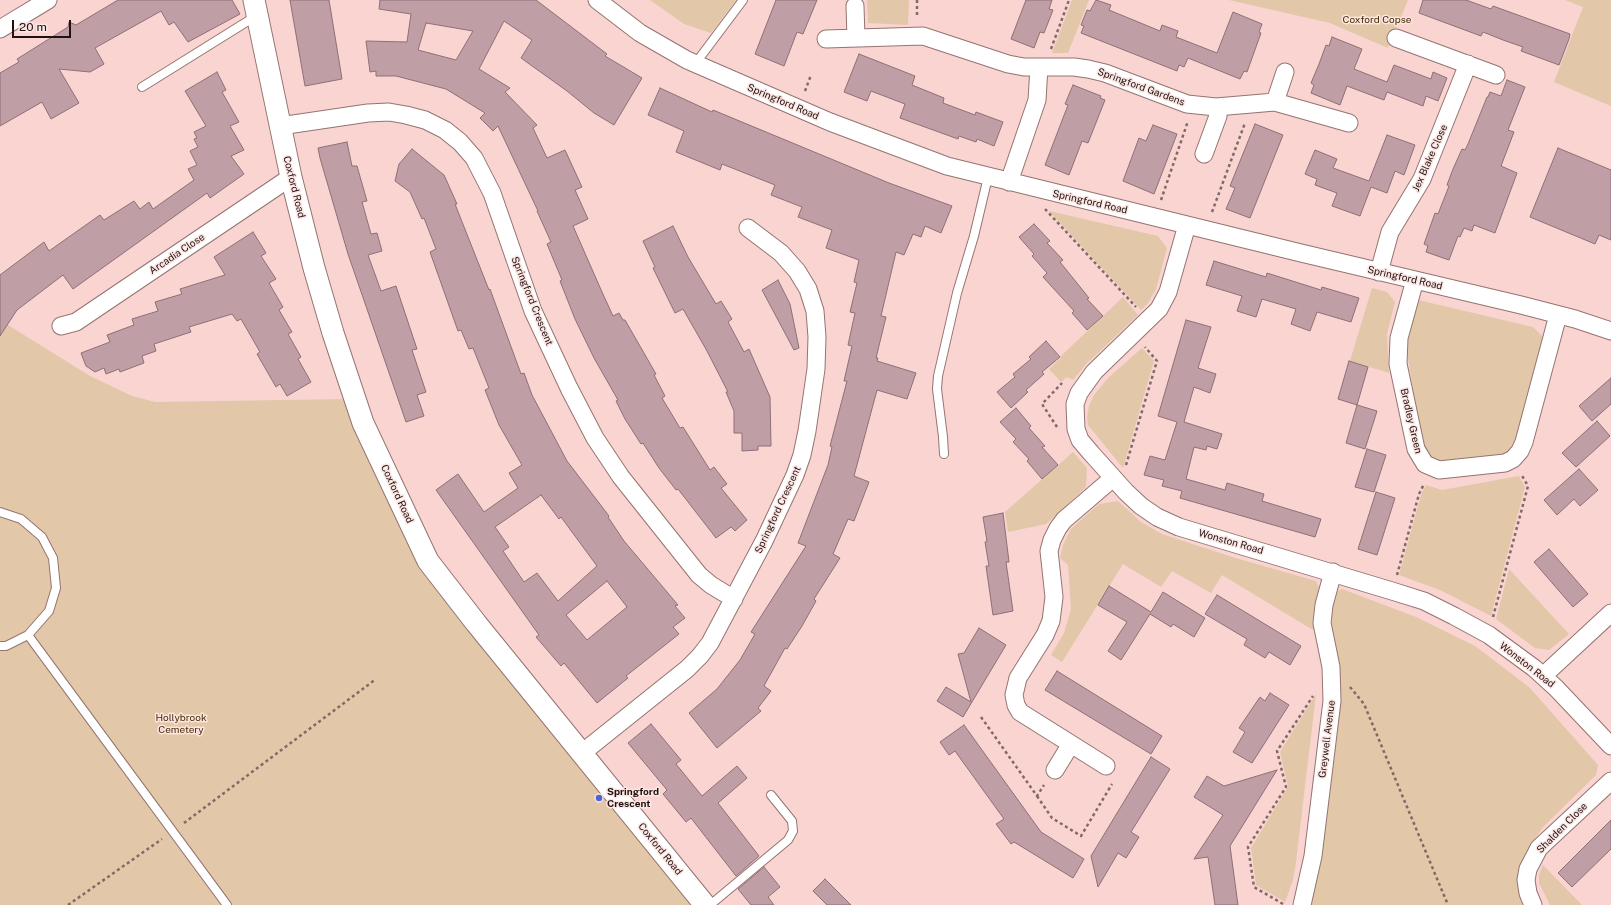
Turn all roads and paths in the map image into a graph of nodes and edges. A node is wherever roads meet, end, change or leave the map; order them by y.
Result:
1 (48, 0) edge
2 (597, 0) edge
3 (743, 0) edge
4 (1069, 0) edge
5 (855, 6) dead end
6 (255, 8) edge
7 (2, 24) edge
8 (856, 38) junction
9 (1396, 38) dead end
10 (826, 39) dead end
11 (695, 64) junction
12 (1468, 64) junction
13 (1042, 67) junction
14 (1285, 72) dead end
15 (1496, 75) dead end
16 (142, 87) dead end
17 (1275, 102) junction
18 (1252, 103) junction
19 (1194, 105) junction
20 (1218, 106) junction
21 (1349, 123) dead end
22 (280, 126) junction
23 (1204, 154) dead end
24 (291, 177) junction
25 (988, 177) junction
26 (1009, 182) junction
27 (1043, 190) junction
28 (1154, 217) junction
29 (1187, 225) junction
30 (748, 228) dead end
31 (1206, 230) junction
32 (1379, 272) junction
33 (1415, 280) junction
34 (1558, 315) junction
35 (1148, 321) junction
36 (61, 326) dead end
37 (1611, 331) edge
38 (1134, 335) junction
39 (944, 454) dead end
40 (1116, 482) junction
41 (1528, 486) dead end
42 (1419, 494) dead end
43 (0, 512) edge
44 (1333, 572) junction
45 (1392, 591) junction
46 (734, 599) junction
47 (1611, 613) edge
48 (28, 635) junction
49 (1489, 635) junction
50 (0, 646) edge
51 (1543, 676) junction
52 (1332, 677) junction
53 (376, 679) dead end
54 (1315, 693) dead end
55 (981, 717) dead end
56 (1071, 744) junction
57 (1611, 746) edge
58 (582, 753) junction
59 (1106, 766) joint
60 (1055, 770) joint
61 (1611, 781) edge
62 (771, 795) dead end
63 (1037, 796) junction
64 (173, 832) junction
65 (68, 905) edge
66 (227, 905) edge
67 (705, 905) edge
68 (710, 905) edge
69 (1286, 905) edge
70 (1302, 905) edge
71 (1448, 905) edge
72 (1533, 905) edge

1 - 7 street
2 - 11 street, Springford Road
3 - 11 lane
4 - 13 path
5 - 8 street
6 - 16 lane
6 - 22 street, Coxford Road
8 - 10 street, Springford Gardens
8 - 13 street, Springford Gardens
9 - 12 street
11 - 25 street, Springford Road
12 - 15 street
12 - 32 street, Jex Blake Close
13 - 19 street, Springford Gardens
13 - 26 street
14 - 17 street
17 - 18 street, Springford Gardens
17 - 21 street, Springford Gardens
18 - 20 street, Springford Gardens
18 - 31 path
19 - 20 street, Springford Gardens
19 - 28 path
20 - 23 street
22 - 24 street, Coxford Road
22 - 46 street, Springford Crescent
24 - 36 street, Arcadia Close
24 - 58 street, Coxford Road
25 - 26 street, Springford Road
25 - 39 lane
26 - 27 street, Springford Road
27 - 28 street, Springford Road
27 - 35 path
28 - 29 street, Springford Road
29 - 31 street, Springford Road
29 - 35 street, Wonston Road
30 - 46 street, Springford Crescent
31 - 32 street, Springford Road
32 - 33 street, Springford Road
33 - 34 street, Springford Road
33 - 34 street, Bradley Green
34 - 37 street, Springford Road
35 - 38 street, Wonston Road
38 - 40 path
38 - 40 street, Wonston Road
40 - 44 street, Wonston Road
40 - 56 street
41 - 49 path
42 - 45 path
43 - 48 lane
44 - 45 street, Wonston Road
44 - 52 street, Greywell Avenue
45 - 49 street, Wonston Road
46 - 58 street, Springford Crescent
47 - 51 street
48 - 50 lane
48 - 64 lane
49 - 51 street, Wonston Road
51 - 57 street, Wonston Road
52 - 70 street, Greywell Avenue
52 - 71 path
53 - 64 path
54 - 69 path
55 - 63 path
56 - 59 street
56 - 60 street
58 - 67 street, Coxford Road
59 - 63 path
60 - 63 path
61 - 72 street, Shalden Close
62 - 68 lane
64 - 65 path
64 - 66 lane

